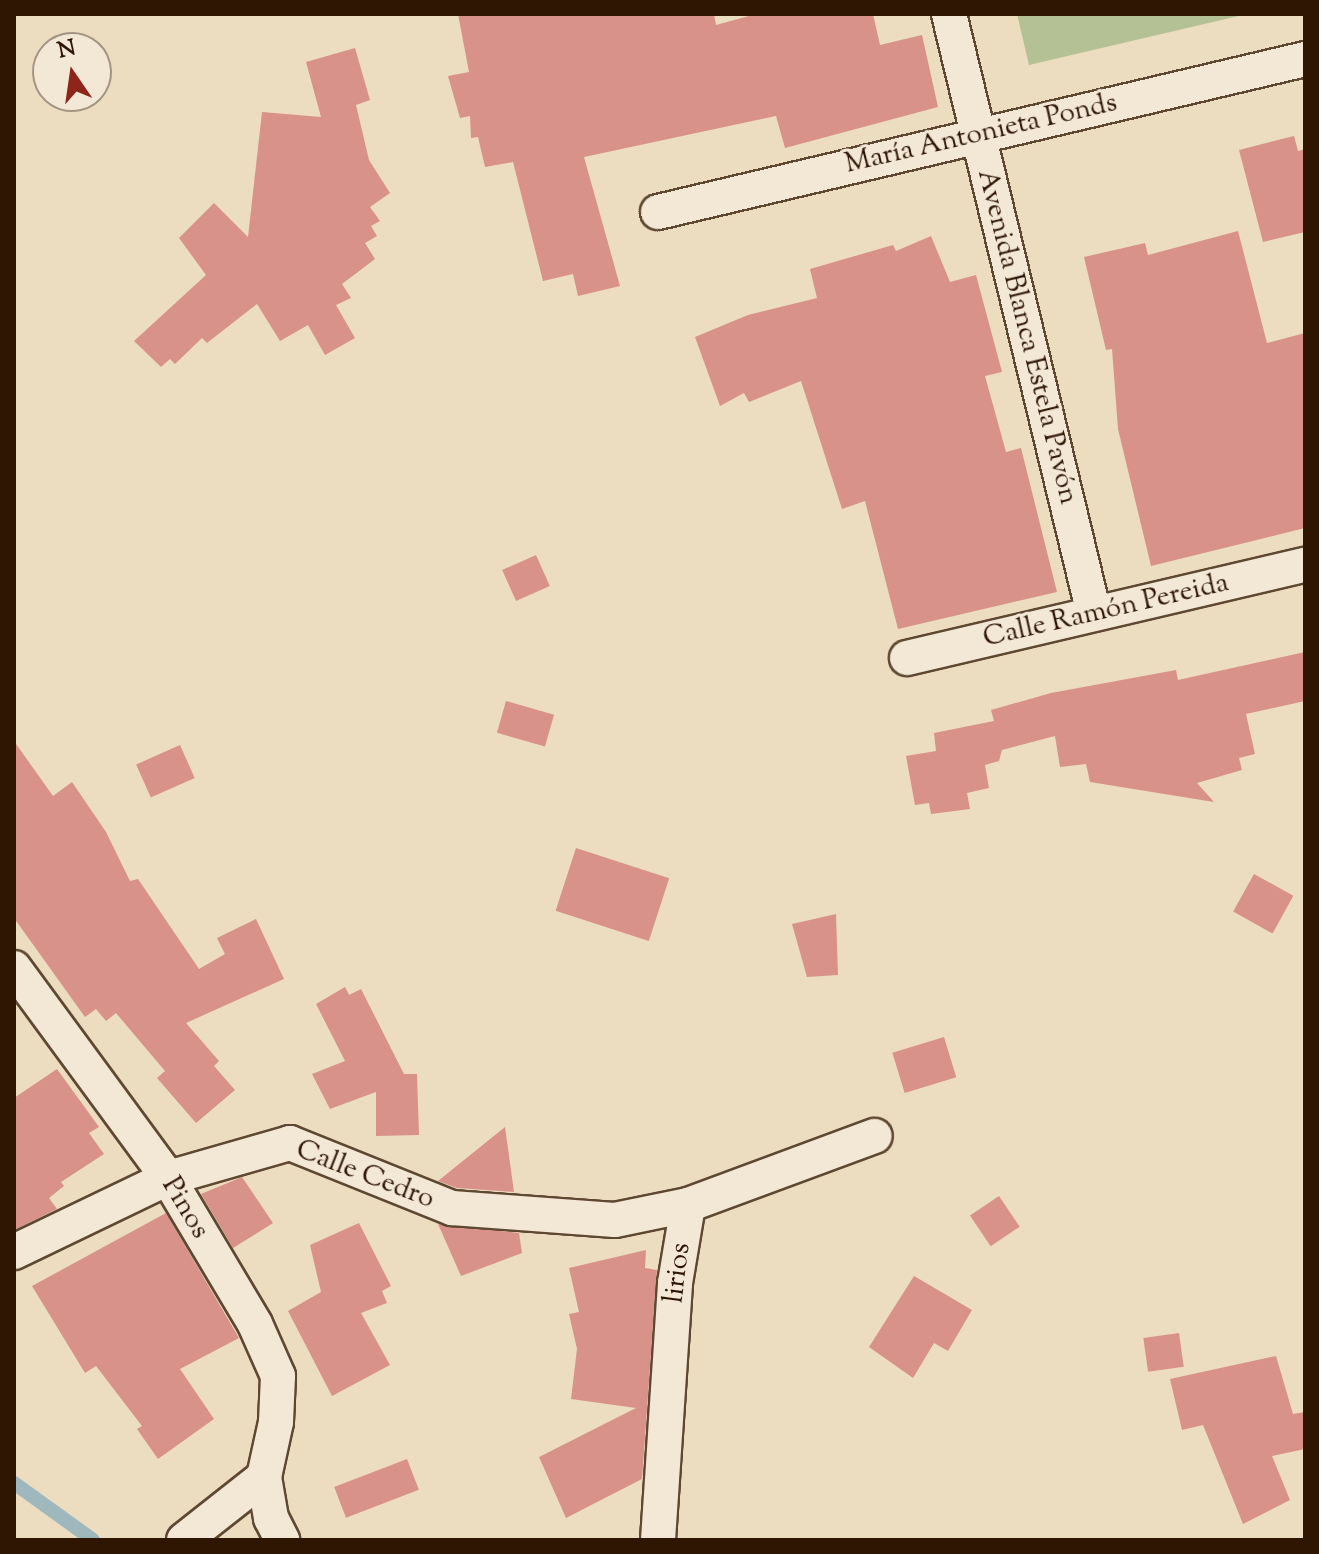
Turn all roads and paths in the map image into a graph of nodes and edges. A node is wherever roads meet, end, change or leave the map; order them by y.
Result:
1 (949, 14) edge
2 (1305, 59) edge
3 (977, 134) junction
4 (658, 212) dead end
5 (1305, 565) edge
6 (1094, 614) junction
7 (907, 658) dead end
8 (14, 968) edge
9 (875, 1136) dead end
10 (168, 1178) junction
11 (688, 1205) junction
12 (14, 1252) edge
13 (264, 1477) junction
14 (184, 1540) edge
15 (282, 1540) edge
16 (658, 1540) edge

1 - 3 street, Avenida Blanca Estela Pavón
2 - 3 street, María Antonieta Ponds
3 - 4 street, María Antonieta Ponds
3 - 6 street, Avenida Blanca Estela Pavón
5 - 6 street, Calle Ramón Pereida
6 - 7 street, Calle Ramón Pereida
8 - 10 street, Pinos
9 - 11 street, lirios
10 - 11 street, Calle Cedro
10 - 12 street, Calle Cedro
10 - 13 street, Pinos
11 - 16 street, lirios
13 - 14 street
13 - 15 street

